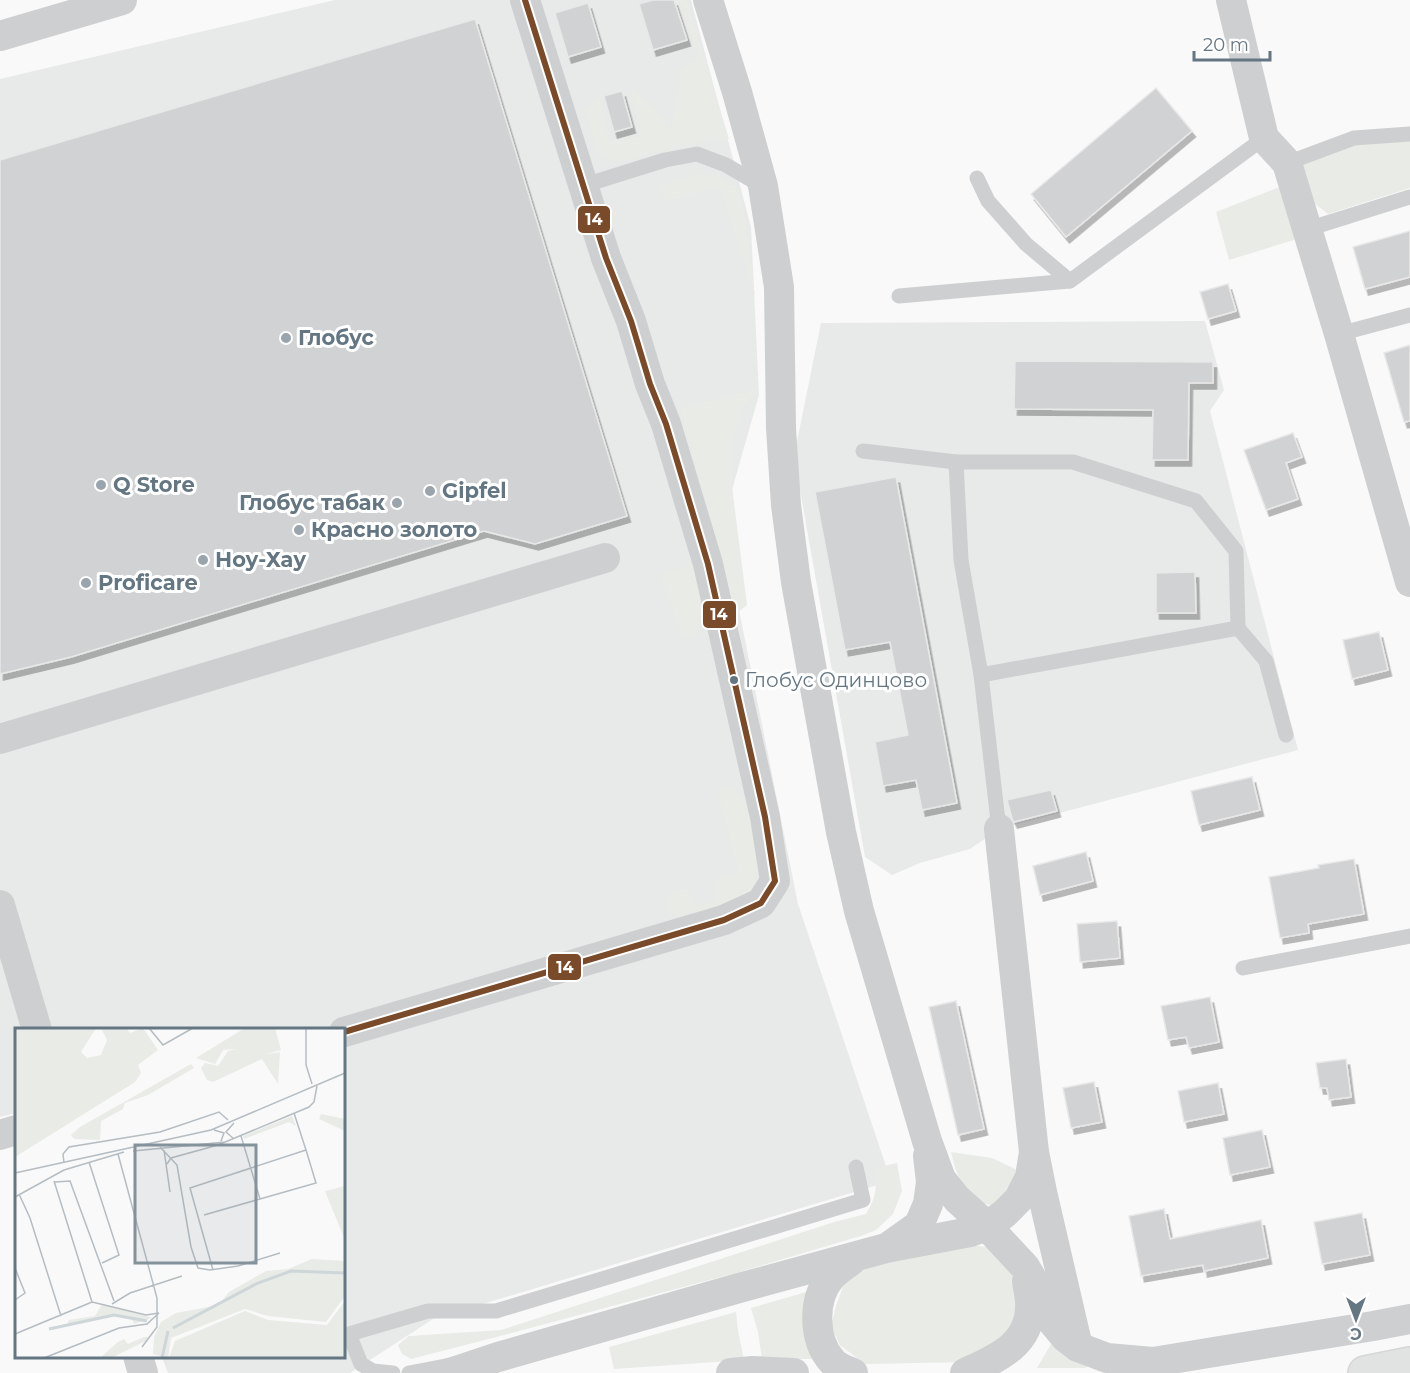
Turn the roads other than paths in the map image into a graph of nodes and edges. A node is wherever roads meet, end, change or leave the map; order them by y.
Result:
1 (122, 0) edge
2 (525, 0) edge
3 (708, 0) edge
4 (1231, 0) edge
5 (0, 36) edge
6 (1410, 134) edge
7 (1264, 138) junction
8 (1287, 163) junction
9 (977, 178) dead end
10 (582, 186) junction
11 (763, 186) junction
12 (1410, 197) edge
13 (1308, 229) junction
14 (1070, 281) junction
15 (899, 296) dead end
16 (1410, 315) edge
17 (1339, 334) junction
18 (862, 451) dead end
19 (956, 462) junction
20 (1402, 523) edge
21 (605, 558) dead end
22 (1410, 582) edge
23 (1238, 628) junction
24 (981, 675) junction
25 (1286, 735) dead end
26 (0, 739) edge
27 (999, 829) joint
28 (0, 905) edge
29 (1410, 936) edge
30 (1243, 968) dead end
31 (37, 1028) edge
32 (345, 1032) edge
33 (15, 1130) edge
34 (0, 1135) edge
35 (927, 1141) junction
36 (1034, 1152) junction
37 (856, 1167) dead end
38 (987, 1226) junction
39 (886, 1248) junction
40 (856, 1257) junction
41 (1025, 1267) junction
42 (1410, 1319) edge
43 (498, 1357) junction
44 (139, 1358) edge
45 (1084, 1360) edge
46 (1410, 1364) edge
47 (143, 1373) edge
48 (393, 1373) edge
49 (409, 1373) edge
50 (450, 1373) edge
51 (731, 1373) edge
52 (794, 1373) edge
53 (853, 1373) edge
54 (965, 1373) edge
55 (1365, 1373) edge

1 - 5 street
2 - 10 street
3 - 11 street
4 - 7 street
6 - 8 lane
7 - 8 street
7 - 14 lane
8 - 13 street
9 - 14 lane
10 - 11 lane
10 - 32 street
11 - 35 street
12 - 13 lane
13 - 17 street
14 - 15 lane
16 - 17 lane
17 - 20 street
18 - 19 lane
19 - 23 lane
19 - 24 lane
20 - 22 street
21 - 26 street
23 - 24 lane
23 - 25 lane
24 - 27 lane
27 - 36 street
28 - 31 street
29 - 30 lane
33 - 34 street
35 - 38 street
35 - 39 street
36 - 38 street
36 - 45 street
37 - 48 lane
38 - 39 street
38 - 41 street
39 - 40 street
40 - 43 street
40 - 53 street
41 - 45 street
41 - 54 street
42 - 45 street
43 - 49 lane
43 - 50 street
44 - 47 street
46 - 55 main road
51 - 52 street

